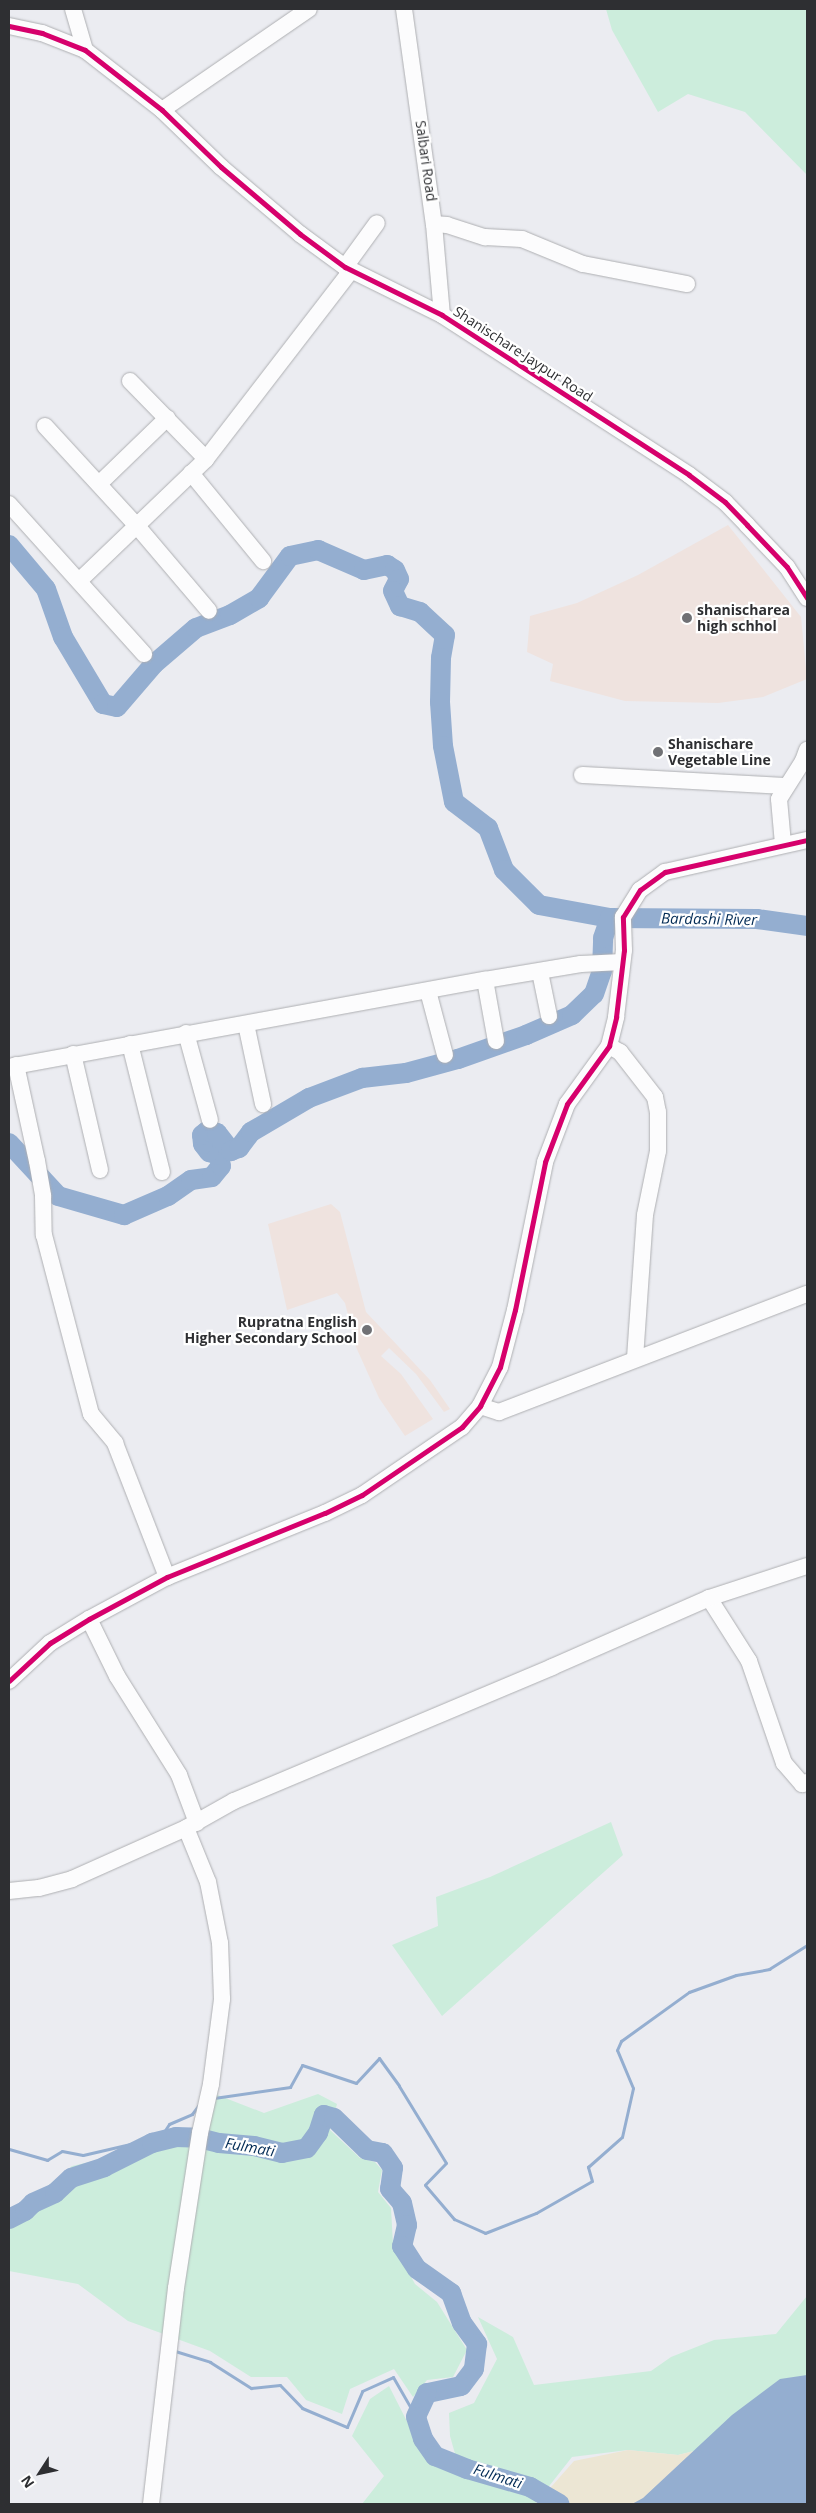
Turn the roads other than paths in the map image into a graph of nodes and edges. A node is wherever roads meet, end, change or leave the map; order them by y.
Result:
1 (72, 9) edge
2 (309, 9) edge
3 (404, 9) edge
4 (9, 26) edge
5 (84, 50) junction
6 (162, 110) junction
7 (377, 223) dead end
8 (434, 224) junction
9 (348, 269) junction
10 (687, 284) dead end
11 (442, 315) junction
12 (130, 381) dead end
13 (167, 418) junction
14 (46, 426) dead end
15 (206, 459) junction
16 (191, 473) junction
17 (99, 484) junction
18 (9, 504) edge
19 (137, 526) junction
20 (263, 560) dead end
21 (79, 581) junction
22 (807, 598) edge
23 (209, 611) dead end
24 (144, 654) dead end
25 (807, 750) edge
26 (582, 775) dead end
27 (786, 786) junction
28 (807, 840) edge
29 (783, 844) junction
30 (622, 962) junction
31 (540, 972) junction
32 (485, 980) junction
33 (428, 991) junction
34 (549, 1016) dead end
35 (246, 1024) junction
36 (186, 1033) junction
37 (496, 1041) dead end
38 (130, 1044) junction
39 (609, 1046) junction
40 (74, 1054) junction
41 (445, 1055) dead end
42 (12, 1066) edge
43 (263, 1104) dead end
44 (210, 1120) dead end
45 (100, 1170) dead end
46 (162, 1172) dead end
47 (807, 1294) edge
48 (635, 1359) junction
49 (480, 1406) junction
50 (807, 1566) edge
51 (167, 1577) junction
52 (709, 1598) junction
53 (89, 1619) junction
54 (9, 1681) edge
55 (807, 1782) edge
56 (192, 1826) junction
57 (9, 1891) edge
58 (151, 2504) edge

1 - 5 street
2 - 6 street
3 - 8 street, Salbari Road
4 - 5 street, Shanischare-Jaypur Road
5 - 6 street, Shanischare-Jaypur Road
6 - 9 street, Shanischare-Jaypur Road
7 - 9 street
8 - 10 street
8 - 11 street, Salbari Road
9 - 11 street, Shanischare-Jaypur Road
9 - 15 street
11 - 22 street, Shanischare-Jaypur Road
12 - 13 street
13 - 15 street
13 - 17 street
14 - 17 street
15 - 16 street
16 - 19 street
16 - 20 street
17 - 19 street
18 - 21 street
19 - 21 street
19 - 23 street
21 - 24 street
25 - 27 street
26 - 27 street
27 - 29 street
28 - 29 street
29 - 30 street
30 - 31 street
30 - 39 street
31 - 32 street
31 - 34 street
32 - 33 street
32 - 37 street
33 - 35 street
33 - 41 street
35 - 36 street
35 - 43 street
36 - 38 street
36 - 44 street
38 - 40 street
38 - 46 street
39 - 48 street
39 - 49 street
40 - 42 street
40 - 45 street
42 - 51 street
47 - 48 street
48 - 49 street
49 - 51 street
50 - 52 street
51 - 53 street
52 - 55 street
52 - 56 street
53 - 54 street
53 - 56 street
56 - 57 street
56 - 58 street

